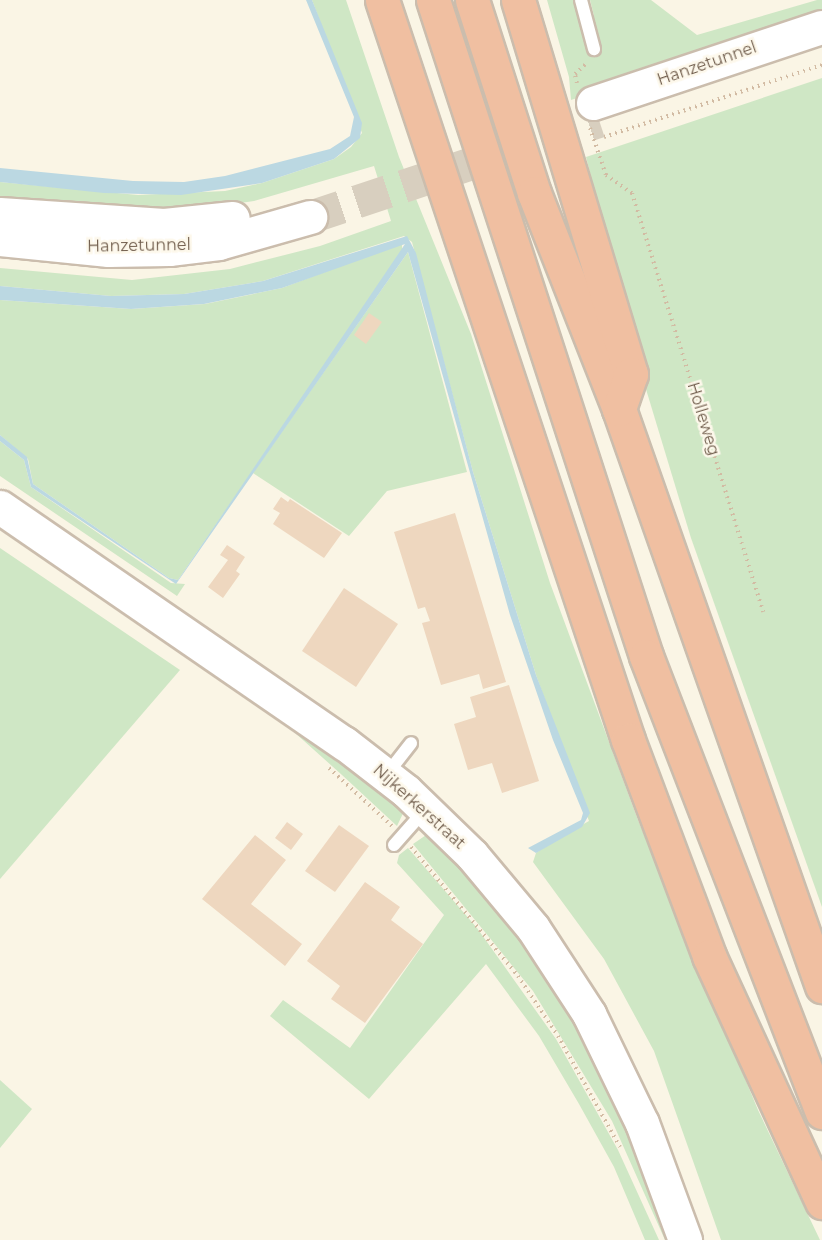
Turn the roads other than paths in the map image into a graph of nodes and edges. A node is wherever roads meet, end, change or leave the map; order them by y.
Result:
1 (382, 0) edge
2 (433, 0) edge
3 (472, 0) edge
4 (518, 0) edge
5 (581, 0) edge
6 (822, 27) edge
7 (822, 48) edge
8 (594, 49) road end
9 (0, 214) edge
10 (0, 239) edge
11 (619, 409) junction
12 (2, 513) edge
13 (411, 743) dead end
14 (386, 775) junction
15 (426, 809) junction
16 (398, 841) road end
17 (822, 986) edge
18 (822, 1112) edge
19 (822, 1202) edge
20 (685, 1240) edge

1 - 19 highway
2 - 18 highway
3 - 11 highway
4 - 11 highway
5 - 8 lane
6 - 7 main road, Hanzetunnel
9 - 10 main road, Hanzetunnel
11 - 17 highway
12 - 14 main road, Nijkerkerstraat
13 - 14 lane
14 - 15 main road, Nijkerkerstraat
15 - 16 lane
15 - 20 main road, Nijkerkerstraat

